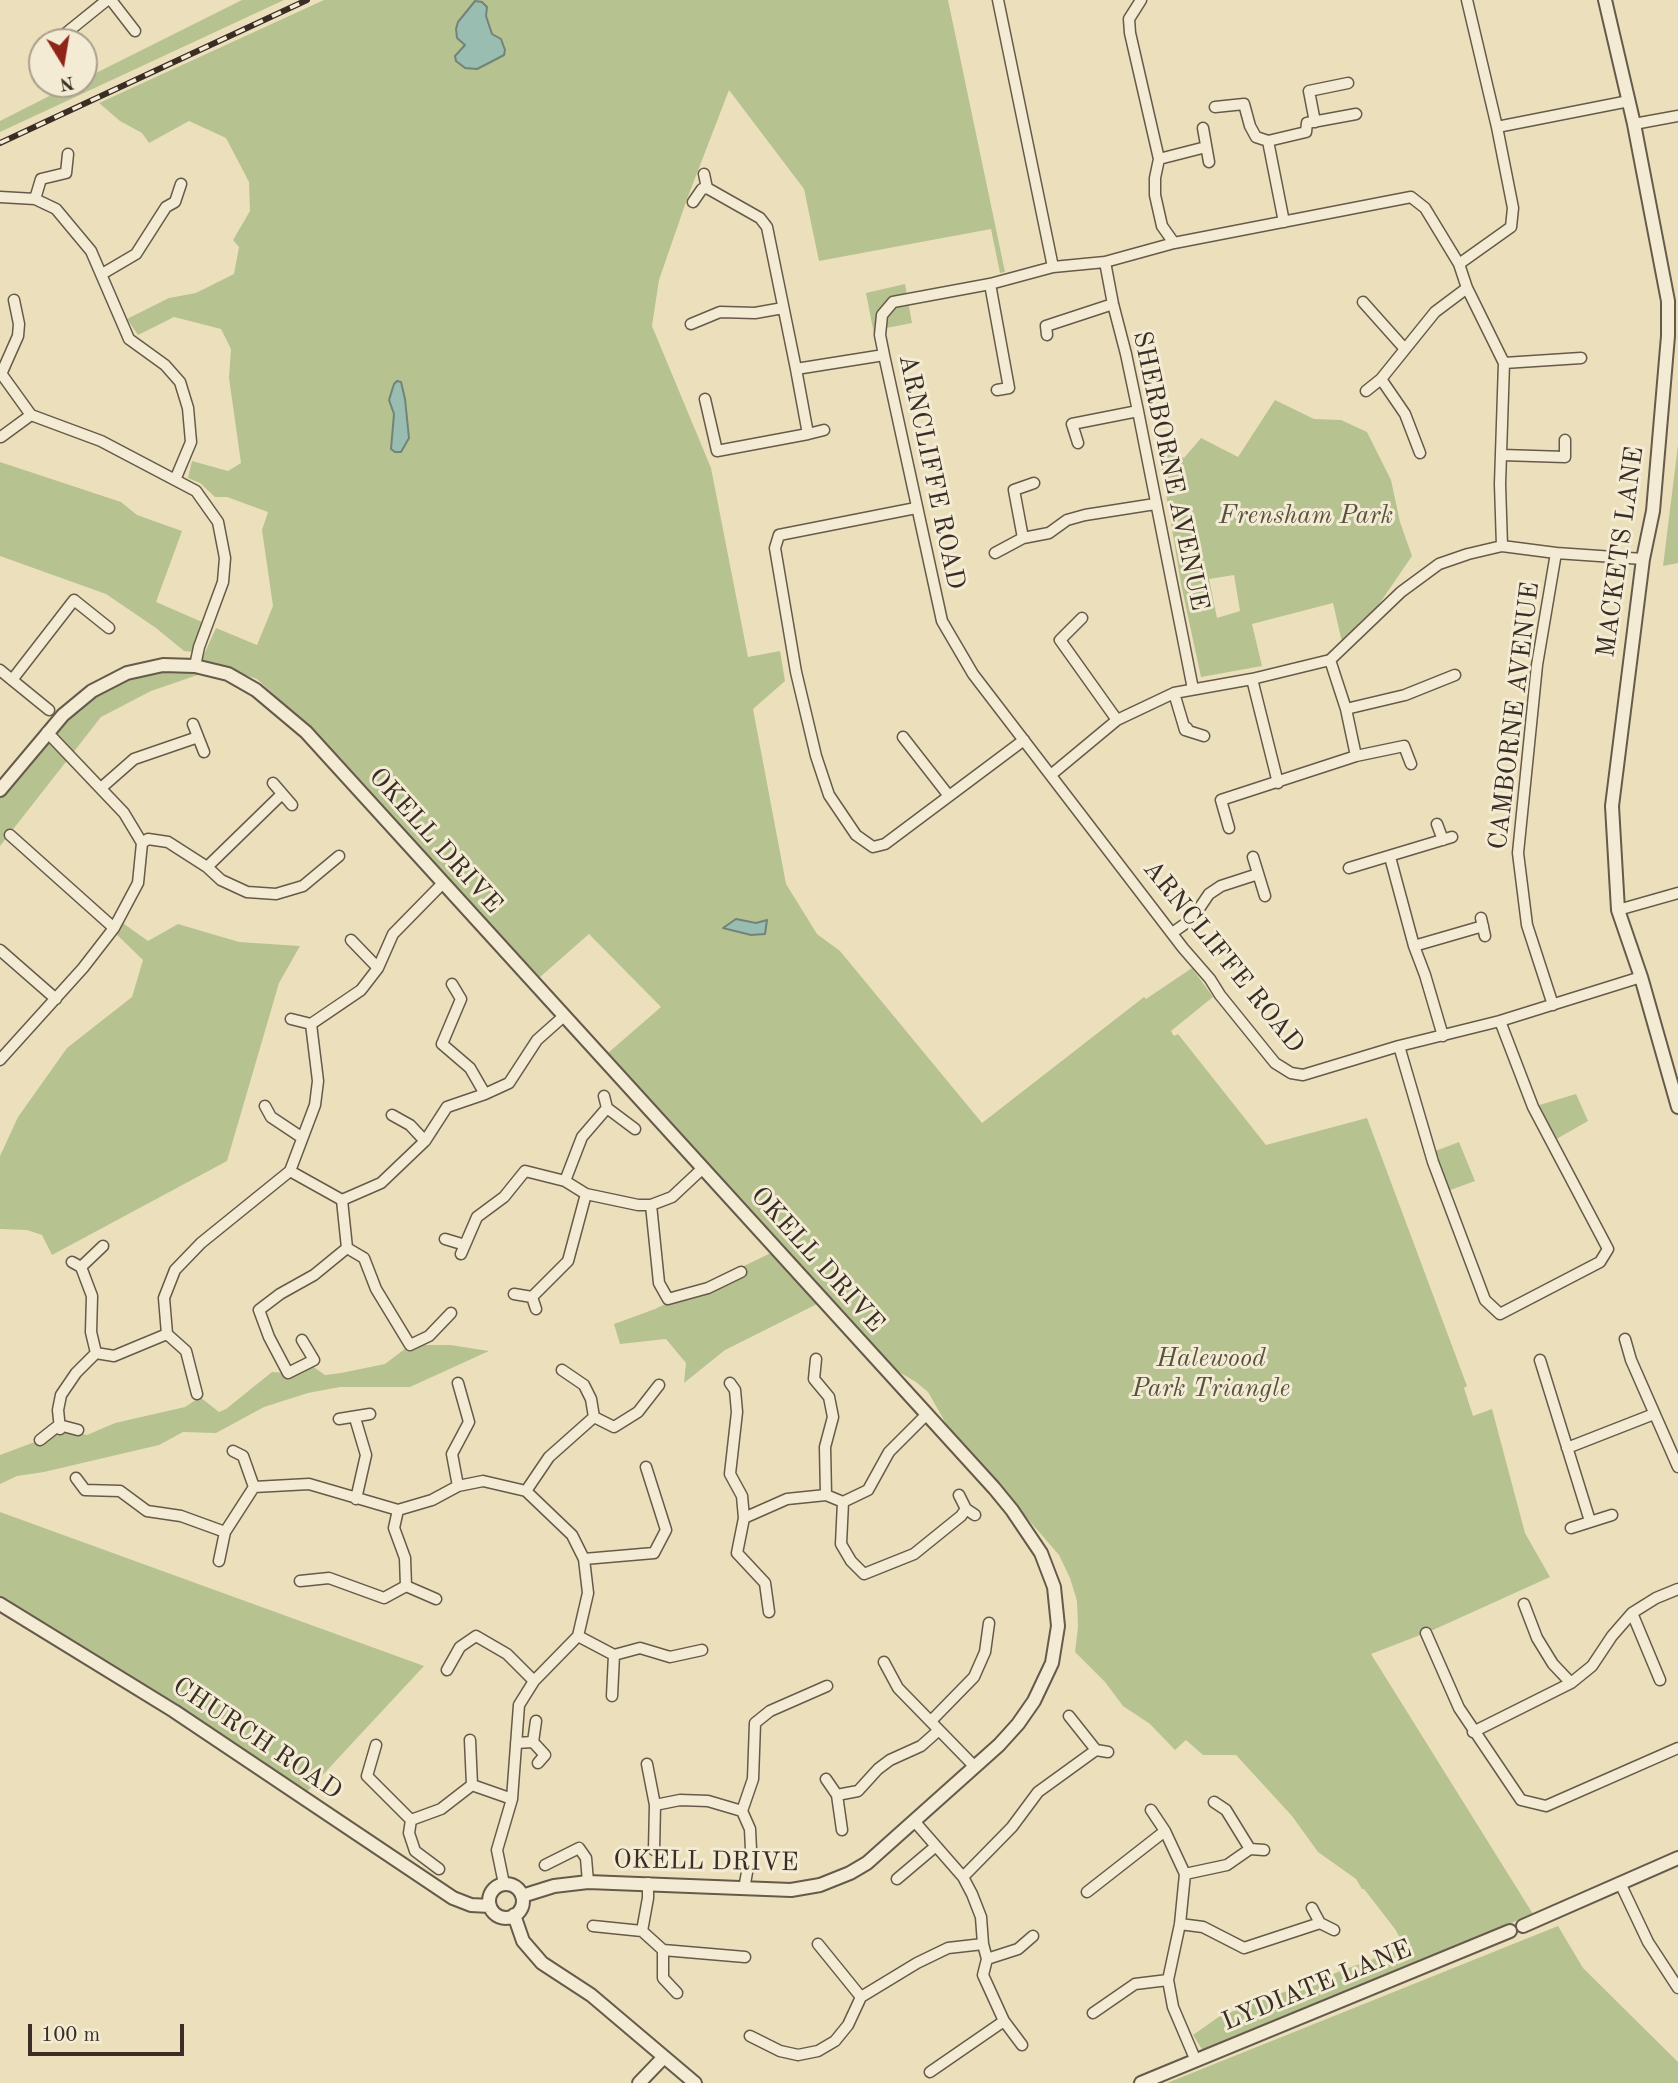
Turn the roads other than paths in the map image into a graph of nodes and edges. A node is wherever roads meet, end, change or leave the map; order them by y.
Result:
1 (109, 0) edge
2 (999, 0) edge
3 (1141, 0) edge
4 (1467, 0) edge
5 (1605, 0) edge
6 (73, 28) edge
7 (135, 31) dead end
8 (1348, 83) dead end
9 (1629, 101) junction
10 (1215, 107) dead end
11 (1356, 114) dead end
12 (1678, 116) edge
13 (1315, 122) junction
14 (1634, 124) junction
15 (1497, 127) junction
16 (1203, 128) dead end
17 (1268, 141) junction
18 (1206, 147) junction
19 (68, 154) dead end
20 (1159, 159) junction
21 (1209, 162) dead end
22 (704, 174) dead end
23 (181, 184) dead end
24 (709, 189) junction
25 (0, 197) edge
26 (35, 199) junction
27 (693, 202) dead end
28 (1284, 222) junction
29 (1174, 243) junction
30 (1105, 262) junction
31 (1459, 264) junction
32 (1054, 267) junction
33 (102, 274) junction
34 (990, 284) junction
35 (1467, 289) junction
36 (14, 300) dead end
37 (1363, 302) dead end
38 (1112, 304) junction
39 (783, 308) junction
40 (691, 324) dead end
41 (1047, 335) dead end
42 (1404, 348) junction
43 (884, 355) junction
44 (1581, 358) dead end
45 (1504, 363) junction
46 (796, 369) junction
47 (1, 372) edge
48 (1381, 379) junction
49 (997, 390) dead end
50 (1366, 391) dead end
51 (705, 399) dead end
52 (1138, 411) junction
53 (31, 415) junction
54 (824, 430) dead end
55 (808, 434) junction
56 (1, 437) edge
57 (1565, 440) dead end
58 (1078, 443) dead end
59 (1420, 453) dead end
60 (1502, 455) junction
61 (176, 480) junction
62 (1034, 482) dead end
63 (1155, 504) junction
64 (916, 508) junction
65 (1023, 538) junction
66 (1502, 546) junction
67 (1556, 553) junction
68 (995, 554) dead end
69 (1643, 559) junction
70 (1082, 618) dead end
71 (109, 628) dead end
72 (1330, 660) junction
73 (195, 666) junction
74 (0, 670) edge
75 (1455, 676) dead end
76 (1252, 679) junction
77 (12, 680) junction
78 (1193, 689) junction
79 (1174, 693) junction
80 (50, 709) dead end
81 (1346, 709) junction
82 (1117, 720) junction
83 (193, 724) dead end
84 (47, 732) junction
85 (1204, 736) dead end
86 (198, 737) junction
87 (903, 737) dead end
88 (1024, 740) junction
89 (204, 752) dead end
90 (1356, 757) junction
91 (1411, 764) dead end
92 (1052, 774) junction
93 (273, 783) dead end
94 (1278, 783) junction
95 (101, 788) junction
96 (0, 789) edge
97 (282, 794) junction
98 (949, 796) junction
99 (292, 805) dead end
100 (1437, 824) dead end
101 (1228, 828) dead end
102 (10, 835) dead end
103 (142, 843) junction
104 (339, 856) dead end
105 (1253, 857) dead end
106 (1390, 857) junction
107 (207, 867) junction
108 (1349, 868) dead end
109 (1258, 874) junction
110 (443, 883) junction
111 (1678, 893) edge
112 (1265, 896) dead end
113 (1618, 910) junction
114 (1483, 927) dead end
115 (114, 928) junction
116 (1172, 933) junction
117 (351, 940) dead end
118 (1414, 946) junction
119 (0, 950) edge
120 (378, 968) junction
121 (1641, 977) junction
122 (452, 984) dead end
123 (56, 999) junction
124 (1553, 1005) junction
125 (564, 1016) junction
126 (291, 1019) dead end
127 (1500, 1021) junction
128 (312, 1024) junction
129 (1443, 1036) junction
130 (1399, 1046) junction
131 (0, 1060) edge
132 (485, 1094) junction
133 (604, 1096) dead end
134 (265, 1106) dead end
135 (607, 1108) junction
136 (1678, 1108) edge
137 (392, 1115) dead end
138 (635, 1129) dead end
139 (301, 1137) junction
140 (425, 1142) junction
141 (702, 1168) junction
142 (290, 1171) junction
143 (565, 1181) junction
144 (586, 1194) junction
145 (342, 1200) junction
146 (651, 1205) junction
147 (445, 1239) dead end
148 (103, 1246) dead end
149 (347, 1248) junction
150 (741, 1272) dead end
151 (514, 1294) dead end
152 (532, 1297) junction
153 (536, 1309) dead end
154 (451, 1313) dead end
155 (167, 1334) junction
156 (302, 1339) dead end
157 (1625, 1339) dead end
158 (96, 1353) junction
159 (816, 1359) dead end
160 (1540, 1360) dead end
161 (562, 1370) dead end
162 (458, 1383) dead end
163 (730, 1383) dead end
164 (659, 1384) dead end
165 (197, 1394) dead end
166 (370, 1414) dead end
167 (1654, 1414) junction
168 (926, 1415) junction
169 (355, 1418) junction
170 (594, 1418) junction
171 (339, 1419) dead end
172 (60, 1427) junction
173 (78, 1430) dead end
174 (40, 1440) dead end
175 (1567, 1448) junction
176 (233, 1451) dead end
177 (646, 1467) dead end
178 (1678, 1467) edge
179 (76, 1478) dead end
180 (458, 1486) junction
181 (254, 1487) junction
182 (526, 1491) junction
183 (825, 1495) junction
184 (959, 1495) dead end
185 (356, 1499) junction
186 (843, 1502) junction
187 (965, 1509) junction
188 (398, 1510) junction
189 (975, 1515) dead end
190 (1612, 1515) dead end
191 (744, 1518) junction
192 (1590, 1521) junction
193 (1571, 1528) dead end
194 (225, 1532) junction
195 (584, 1559) junction
196 (219, 1561) dead end
197 (300, 1581) dead end
198 (406, 1586) junction
199 (1678, 1589) edge
200 (436, 1599) dead end
201 (0, 1604) edge
202 (1524, 1604) dead end
203 (769, 1612) dead end
204 (1632, 1613) junction
205 (989, 1623) dead end
206 (1426, 1633) dead end
207 (578, 1636) junction
208 (702, 1650) dead end
209 (614, 1655) junction
210 (884, 1662) dead end
211 (447, 1670) dead end
212 (1660, 1680) dead end
213 (534, 1681) junction
214 (1571, 1683) junction
215 (827, 1686) dead end
216 (612, 1696) dead end
217 (1069, 1716) dead end
218 (536, 1721) dead end
219 (931, 1721) junction
220 (939, 1730) junction
221 (1473, 1732) junction
222 (470, 1740) dead end
223 (516, 1742) junction
224 (533, 1742) junction
225 (376, 1745) dead end
226 (1678, 1748) edge
227 (1096, 1750) junction
228 (1108, 1752) dead end
229 (538, 1763) dead end
230 (648, 1764) dead end
231 (975, 1767) junction
232 (826, 1779) dead end
233 (472, 1786) junction
234 (837, 1795) junction
235 (512, 1799) junction
236 (1214, 1802) dead end
237 (655, 1805) junction
238 (1151, 1810) dead end
239 (742, 1811) junction
240 (411, 1819) junction
241 (915, 1822) junction
242 (842, 1830) dead end
243 (1165, 1831) junction
244 (936, 1846) junction
245 (1250, 1849) junction
246 (654, 1850) dead end
247 (1264, 1850) dead end
248 (1678, 1858) edge
249 (545, 1865) dead end
250 (439, 1869) dead end
251 (1185, 1874) junction
252 (963, 1877) junction
253 (897, 1879) dead end
254 (588, 1882) junction
255 (504, 1884) junction
256 (648, 1884) junction
257 (1620, 1885) junction
258 (744, 1889) junction
259 (1087, 1892) dead end
260 (522, 1896) junction
261 (490, 1906) junction
262 (1312, 1908) dead end
263 (514, 1915) junction
264 (1320, 1923) junction
265 (1180, 1924) junction
266 (593, 1926) dead end
267 (1523, 1926) dead end
268 (1334, 1930) dead end
269 (642, 1931) junction
270 (1510, 1931) dead end
271 (1033, 1936) dead end
272 (818, 1944) dead end
273 (983, 1944) junction
274 (663, 1950) junction
275 (745, 1957) dead end
276 (987, 1959) junction
277 (1168, 1980) junction
278 (1678, 1988) edge
279 (677, 1993) dead end
280 (861, 1997) junction
281 (1093, 2013) dead end
282 (1004, 2021) junction
283 (750, 2036) dead end
284 (1022, 2045) dead end
285 (664, 2057) junction
286 (1196, 2061) junction
287 (930, 2072) dead end
288 (639, 2083) edge
289 (695, 2083) edge
290 (1141, 2083) edge

1 - 6 street
1 - 7 street
2 - 32 street
3 - 20 street
4 - 15 street
5 - 9 street, MACKETS LANE
8 - 13 street
9 - 14 street, MACKETS LANE
9 - 15 street
10 - 17 street
11 - 13 street
12 - 14 street
13 - 17 street
14 - 69 street, MACKETS LANE
15 - 31 street
16 - 18 street
17 - 28 street
18 - 20 street
18 - 21 street
19 - 26 street
20 - 29 street
22 - 24 street
23 - 33 street
24 - 27 street
24 - 39 street
25 - 26 street
26 - 33 street
28 - 29 street, ARNCLIFFE ROAD
28 - 31 street, ARNCLIFFE ROAD
29 - 30 street, ARNCLIFFE ROAD
30 - 32 street, ARNCLIFFE ROAD
30 - 38 street, SHERBORNE AVENUE
31 - 35 street, ARNCLIFFE ROAD
32 - 34 street, ARNCLIFFE ROAD
33 - 61 street
34 - 43 street, ARNCLIFFE ROAD
34 - 49 street
35 - 42 street
35 - 45 street, ARNCLIFFE ROAD
36 - 47 street
37 - 42 street
38 - 41 street
38 - 52 street, SHERBORNE AVENUE
39 - 40 street
39 - 46 street
42 - 48 street
43 - 46 street
43 - 64 street, ARNCLIFFE ROAD
44 - 45 street
45 - 60 street, ARNCLIFFE ROAD
46 - 55 street
47 - 53 street
48 - 50 street
48 - 59 street
51 - 55 street
52 - 58 street
52 - 63 street, SHERBORNE AVENUE
53 - 56 street
53 - 61 street
54 - 55 street
57 - 60 street
60 - 66 street, ARNCLIFFE ROAD
61 - 73 street
62 - 65 street
63 - 65 street
63 - 78 street, SHERBORNE AVENUE
64 - 88 street, ARNCLIFFE ROAD
64 - 98 street
65 - 68 street
66 - 67 street
66 - 72 street
67 - 69 street
67 - 124 street, CAMBORNE AVENUE
69 - 113 street, MACKETS LANE
70 - 82 street
71 - 77 street
72 - 76 street
72 - 81 street
73 - 84 street, OKELL DRIVE
73 - 110 street, OKELL DRIVE
74 - 77 street
75 - 81 street
76 - 78 street
76 - 94 street
77 - 80 street
78 - 79 street
79 - 82 street
79 - 85 street
81 - 90 street
82 - 92 street
83 - 86 street
84 - 95 street
84 - 96 street, OKELL DRIVE
86 - 89 street
86 - 95 street
87 - 98 street
88 - 92 street, ARNCLIFFE ROAD
88 - 98 street
90 - 91 street
90 - 94 street
92 - 116 street, ARNCLIFFE ROAD
93 - 97 street
94 - 101 street
95 - 103 street
97 - 99 street
97 - 107 street
100 - 106 street
102 - 115 street
103 - 107 street
103 - 115 street
104 - 107 street
105 - 109 street
106 - 108 street
106 - 118 street
109 - 112 street
109 - 116 street
110 - 120 street
110 - 125 street, OKELL DRIVE
111 - 113 street
113 - 121 street, MACKETS LANE
114 - 118 street
115 - 123 street
116 - 130 street, ARNCLIFFE ROAD
117 - 120 street
118 - 129 street
119 - 123 street
120 - 128 street
121 - 124 street, ARNCLIFFE ROAD
121 - 136 street, MACKETS LANE
122 - 132 street
123 - 131 street
124 - 127 street, ARNCLIFFE ROAD
125 - 132 street
125 - 141 street, OKELL DRIVE
126 - 128 street
127 - 129 street, ARNCLIFFE ROAD
127 - 130 street
128 - 139 street
129 - 130 street, ARNCLIFFE ROAD
132 - 140 street
133 - 135 street
134 - 139 street
135 - 138 street
135 - 143 street
137 - 140 street
139 - 142 street
140 - 145 street
141 - 146 street
141 - 168 street, OKELL DRIVE
142 - 145 street
142 - 155 street
143 - 144 street
143 - 147 street
144 - 146 street
144 - 152 street
145 - 149 street
146 - 150 street
148 - 158 street
149 - 154 street
149 - 156 street
151 - 152 street
152 - 153 street
155 - 158 street
155 - 165 street
157 - 167 street
158 - 172 street
159 - 183 street
160 - 175 street
161 - 170 street
162 - 180 street
163 - 191 street
164 - 170 street
166 - 169 street
167 - 175 street
167 - 178 street
168 - 186 street
168 - 231 street, OKELL DRIVE
169 - 171 street
169 - 185 street
170 - 182 street
172 - 173 street
172 - 174 street
175 - 192 street
176 - 181 street
177 - 195 street
179 - 194 street
180 - 182 street
180 - 188 street
181 - 185 street
181 - 194 street
182 - 195 street
183 - 186 street
183 - 191 street
184 - 187 street
185 - 188 street
186 - 187 street
187 - 189 street
188 - 198 street
190 - 192 street
191 - 203 street
192 - 193 street
194 - 196 street
195 - 207 street
197 - 198 street
198 - 200 street
199 - 204 street
201 - 261 street, CHURCH ROAD
202 - 214 street
204 - 212 street
204 - 214 street
205 - 219 street
206 - 221 street
207 - 209 street
207 - 213 street
208 - 209 street
209 - 216 street
210 - 219 street
211 - 213 street
213 - 223 street
214 - 221 street
215 - 239 street
217 - 227 street
218 - 224 street
219 - 220 street
220 - 231 street
220 - 234 street
221 - 226 street
222 - 233 street
223 - 224 street
223 - 235 street
224 - 229 street
225 - 240 street
227 - 228 street
227 - 252 street
230 - 237 street
231 - 241 street, OKELL DRIVE
232 - 234 street
233 - 235 street
233 - 240 street
234 - 242 street
235 - 255 street
236 - 245 street
237 - 239 street
237 - 246 street
238 - 243 street
239 - 258 street
240 - 250 street
241 - 244 street
241 - 258 street, OKELL DRIVE
243 - 251 street
243 - 259 street
244 - 252 street
244 - 253 street
245 - 247 street
245 - 251 street
248 - 257 street
249 - 254 street
251 - 265 street
252 - 273 street
254 - 256 street, OKELL DRIVE
254 - 260 street, OKELL DRIVE
255 - 260 street
255 - 261 street
256 - 258 street, OKELL DRIVE
256 - 269 street
257 - 267 street
257 - 278 street
260 - 263 street
261 - 263 street
262 - 264 street
263 - 285 street
264 - 265 street
264 - 268 street
265 - 277 street
266 - 269 street
269 - 274 street
270 - 286 street, LYDIATE LANE
271 - 276 street
272 - 280 street
273 - 276 street
273 - 280 street
274 - 275 street
274 - 279 street
276 - 282 street
277 - 281 street
277 - 286 street
280 - 283 street
282 - 284 street
282 - 287 street
285 - 288 street
285 - 289 street
286 - 290 street, LYDIATE LANE

